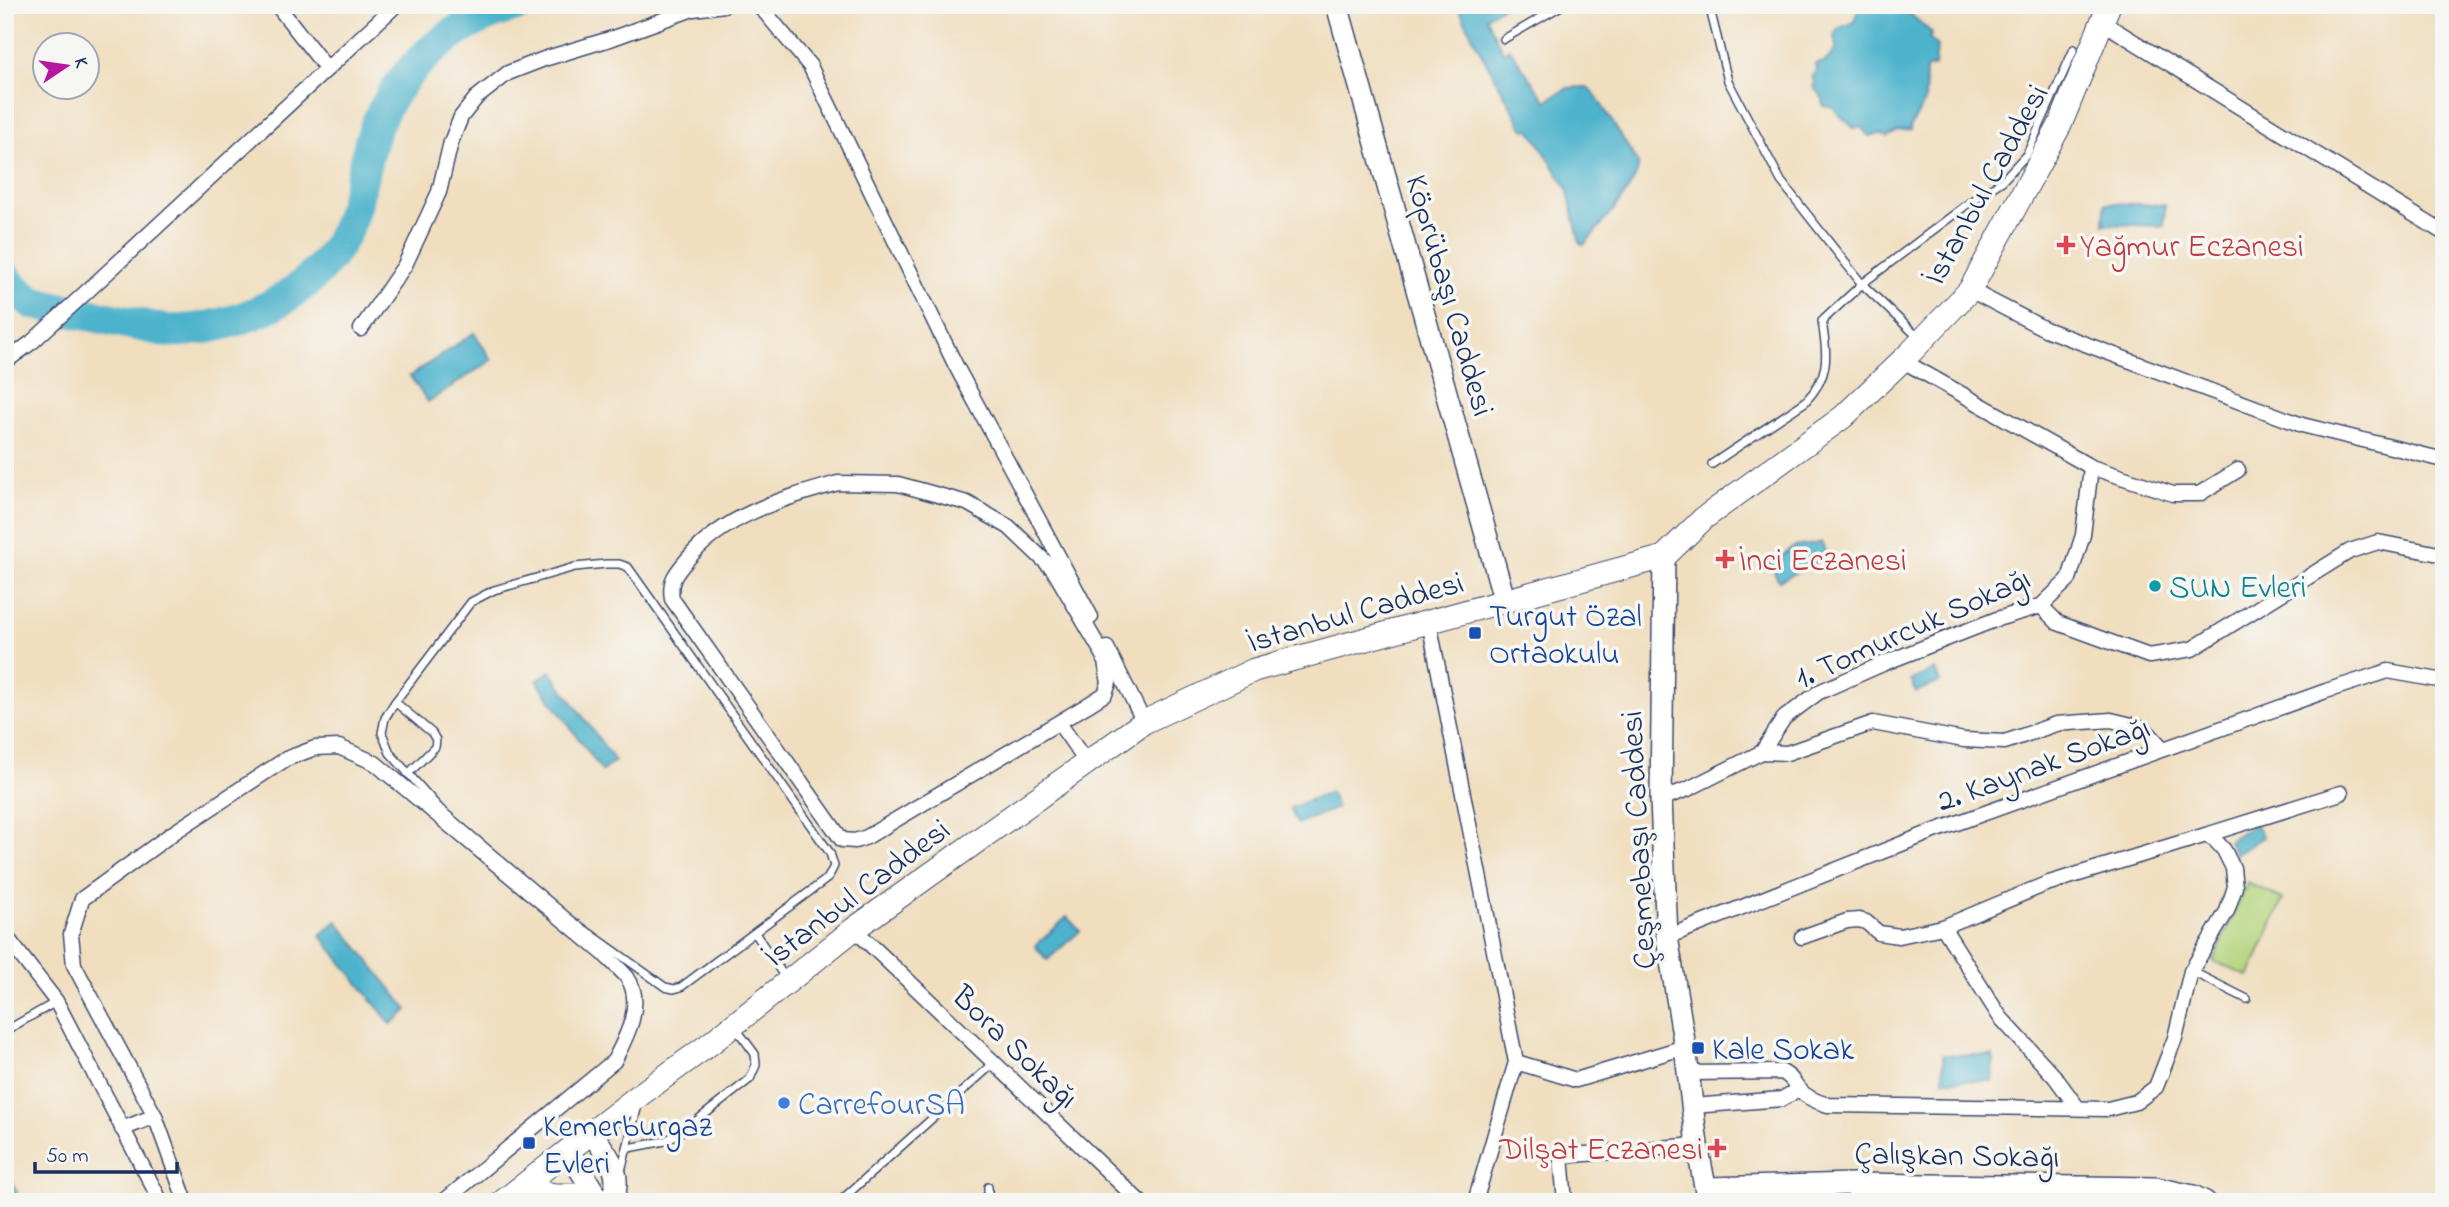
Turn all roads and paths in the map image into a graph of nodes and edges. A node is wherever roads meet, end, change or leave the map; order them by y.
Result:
1 (277, 5) edge
2 (396, 5) edge
3 (724, 5) edge
4 (759, 5) edge
5 (1337, 5) edge
6 (1563, 5) edge
7 (1709, 5) edge
8 (2106, 14) edge
9 (1504, 39) dead end
10 (2074, 49) dead end
11 (327, 69) junction
12 (2444, 233) edge
13 (1862, 284) junction
14 (1970, 290) junction
15 (361, 329) dead end
16 (1922, 341) junction
17 (1903, 360) junction
18 (5, 362) edge
19 (2444, 460) edge
20 (1712, 464) dead end
21 (2091, 467) junction
22 (2238, 470) dead end
23 (2444, 555) edge
24 (1664, 557) junction
25 (1505, 602) junction
26 (2041, 606) junction
27 (1429, 622) junction
28 (2444, 681) edge
29 (395, 702) junction
30 (1144, 722) junction
31 (1059, 723) junction
32 (2164, 749) junction
33 (1762, 752) junction
34 (1087, 763) junction
35 (408, 774) junction
36 (2341, 793) dead end
37 (1661, 799) junction
38 (2206, 835) junction
39 (1943, 928) junction
40 (854, 929) junction
41 (755, 933) junction
42 (5, 935) edge
43 (1667, 937) junction
44 (1802, 937) dead end
45 (2191, 971) junction
46 (787, 982) junction
47 (2247, 999) dead end
48 (56, 1001) junction
49 (733, 1025) junction
50 (5, 1031) edge
51 (1685, 1047) junction
52 (1516, 1062) junction
53 (993, 1063) junction
54 (1689, 1073) junction
55 (1799, 1089) junction
56 (641, 1094) junction
57 (1693, 1106) junction
58 (2077, 1107) junction
59 (155, 1116) junction
60 (122, 1129) junction
61 (591, 1133) junction
62 (1698, 1145) junction
63 (629, 1148) junction
64 (568, 1150) junction
65 (618, 1180) junction
66 (988, 1187) dead end
67 (1855, 1193) edge
68 (510, 1195) edge
69 (1707, 1195) edge
70 (603, 1199) edge
71 (161, 1202) edge
72 (186, 1202) edge
73 (443, 1202) edge
74 (839, 1202) edge
75 (988, 1202) edge
76 (1140, 1202) edge
77 (1475, 1202) edge
78 (1565, 1202) edge
79 (2205, 1202) edge

1 - 11 street
2 - 11 street
3 - 15 street
4 - 30 street
5 - 25 main road, Köprübaşı Caddesi
6 - 9 lane
7 - 13 lane
8 - 12 street
8 - 14 main road, İstanbul Caddesi
10 - 13 lane
11 - 18 street
13 - 16 lane
13 - 20 lane
14 - 16 main road, İstanbul Caddesi
14 - 19 street
16 - 17 main road, İstanbul Caddesi
17 - 21 street
17 - 24 main road, İstanbul Caddesi
21 - 22 street
21 - 26 street, 1. Tomurcuk Sokağı
23 - 26 street
24 - 25 main road, İstanbul Caddesi
24 - 37 main road, Çeşmebaşı Caddesi
25 - 27 main road, İstanbul Caddesi
26 - 33 street, 1. Tomurcuk Sokağı
27 - 30 main road, İstanbul Caddesi
27 - 52 street
28 - 32 street, 2. Kaynak Sokağı
29 - 35 lane
29 - 35 lane
29 - 41 lane
30 - 34 main road, İstanbul Caddesi
31 - 31 street
31 - 34 street
32 - 33 street
32 - 43 street, 2. Kaynak Sokağı
33 - 37 street
34 - 40 main road, İstanbul Caddesi
35 - 41 lane
36 - 38 street
37 - 43 main road, Çeşmebaşı Caddesi
38 - 39 street
38 - 45 street
39 - 44 street
39 - 58 street
40 - 46 main road, İstanbul Caddesi
40 - 53 street, Bora Sokağı
41 - 46 lane
42 - 48 street
43 - 51 main road, Çeşmebaşı Caddesi
45 - 47 lane
45 - 58 street
46 - 49 main road, İstanbul Caddesi
48 - 50 lane
48 - 60 street
49 - 56 main road, İstanbul Caddesi
49 - 63 lane
51 - 52 street
51 - 54 main road, Çeşmebaşı Caddesi
52 - 77 street
53 - 74 lane
53 - 76 street, Bora Sokağı
54 - 55 street
54 - 57 main road, Çeşmebaşı Caddesi
55 - 57 street
55 - 58 street
56 - 61 main road, İstanbul Caddesi
56 - 63 lane
57 - 62 main road, Çeşmebaşı Caddesi
59 - 60 street
59 - 72 street
59 - 73 street
60 - 71 street
61 - 64 main road, İstanbul Caddesi
61 - 65 main road
62 - 69 main road, Çeşmebaşı Caddesi
62 - 78 street
63 - 65 lane
64 - 68 main road, İstanbul Caddesi
64 - 70 main road
65 - 70 main road
66 - 75 lane
67 - 69 main road, Çalışkan Sokağı
67 - 79 main road, Çalışkan Sokağı
68 - 70 main road

